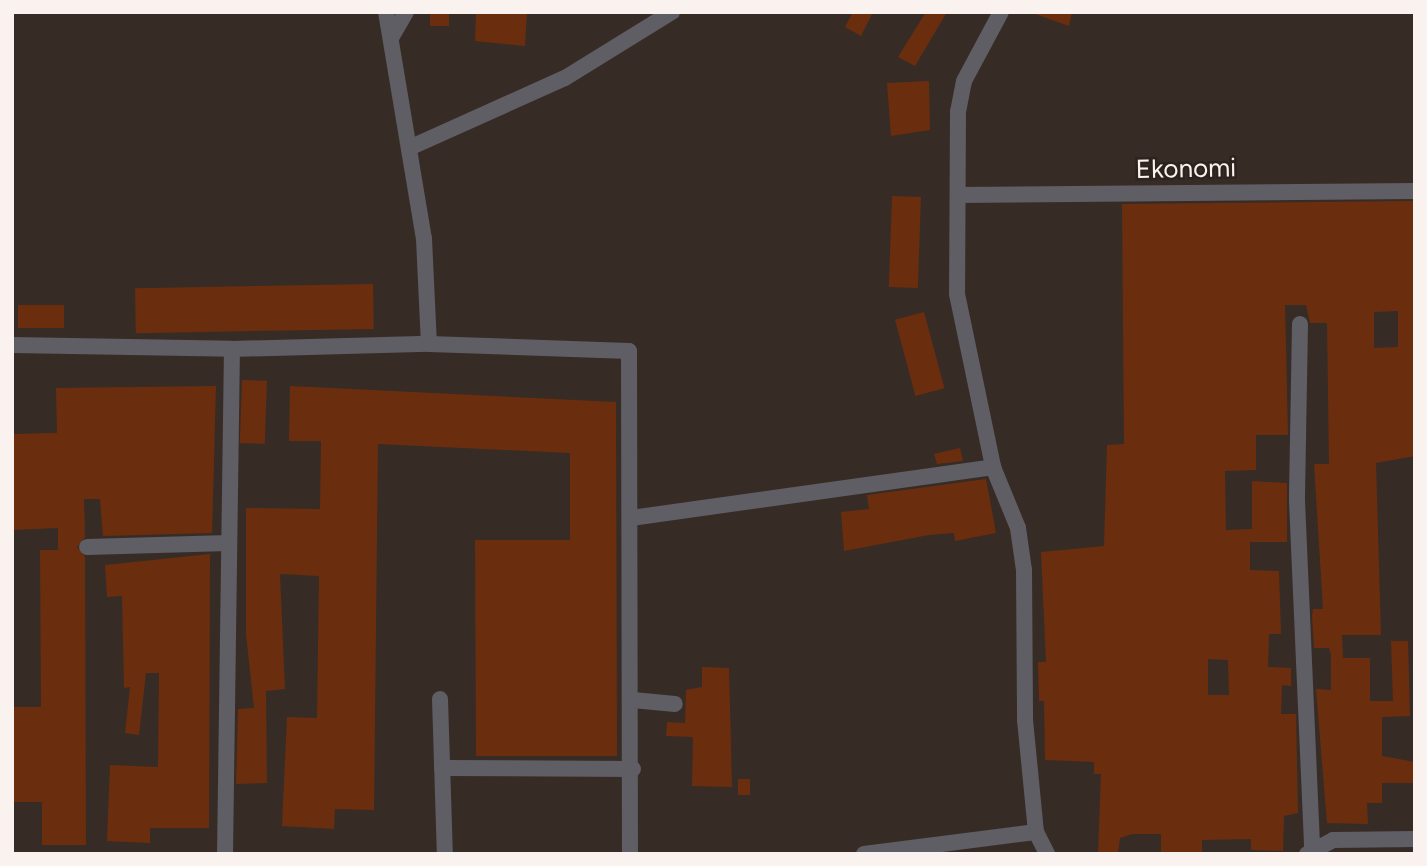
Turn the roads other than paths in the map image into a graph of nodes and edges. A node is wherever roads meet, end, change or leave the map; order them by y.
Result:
1 (386, 12) edge
2 (406, 12) edge
3 (672, 12) edge
4 (1001, 12) edge
5 (391, 38) junction
6 (409, 148) junction
7 (1415, 191) edge
8 (958, 195) junction
9 (1300, 324) dead end
10 (429, 344) junction
11 (12, 345) edge
12 (232, 349) junction
13 (993, 467) junction
14 (631, 518) junction
15 (229, 543) junction
16 (87, 547) dead end
17 (440, 699) dead end
18 (633, 701) junction
19 (676, 704) dead end
20 (442, 768) junction
21 (634, 769) junction
22 (1035, 832) junction
23 (1415, 839) edge
24 (1309, 851) edge
25 (225, 854) edge
26 (445, 854) edge
27 (630, 854) edge
28 (864, 854) edge
29 (1047, 854) edge

1 - 5 street
2 - 5 street
3 - 6 street
4 - 8 street
5 - 6 street
6 - 10 street
7 - 8 street, Ekonomi
8 - 13 street
9 - 24 street
10 - 12 street
10 - 14 street
11 - 12 street
12 - 15 street
13 - 14 street
13 - 22 street
14 - 18 street
15 - 16 street
15 - 25 street
17 - 20 street
18 - 19 street
18 - 21 street
20 - 21 street
20 - 26 street
21 - 27 street
22 - 28 street
22 - 29 street
23 - 24 street

